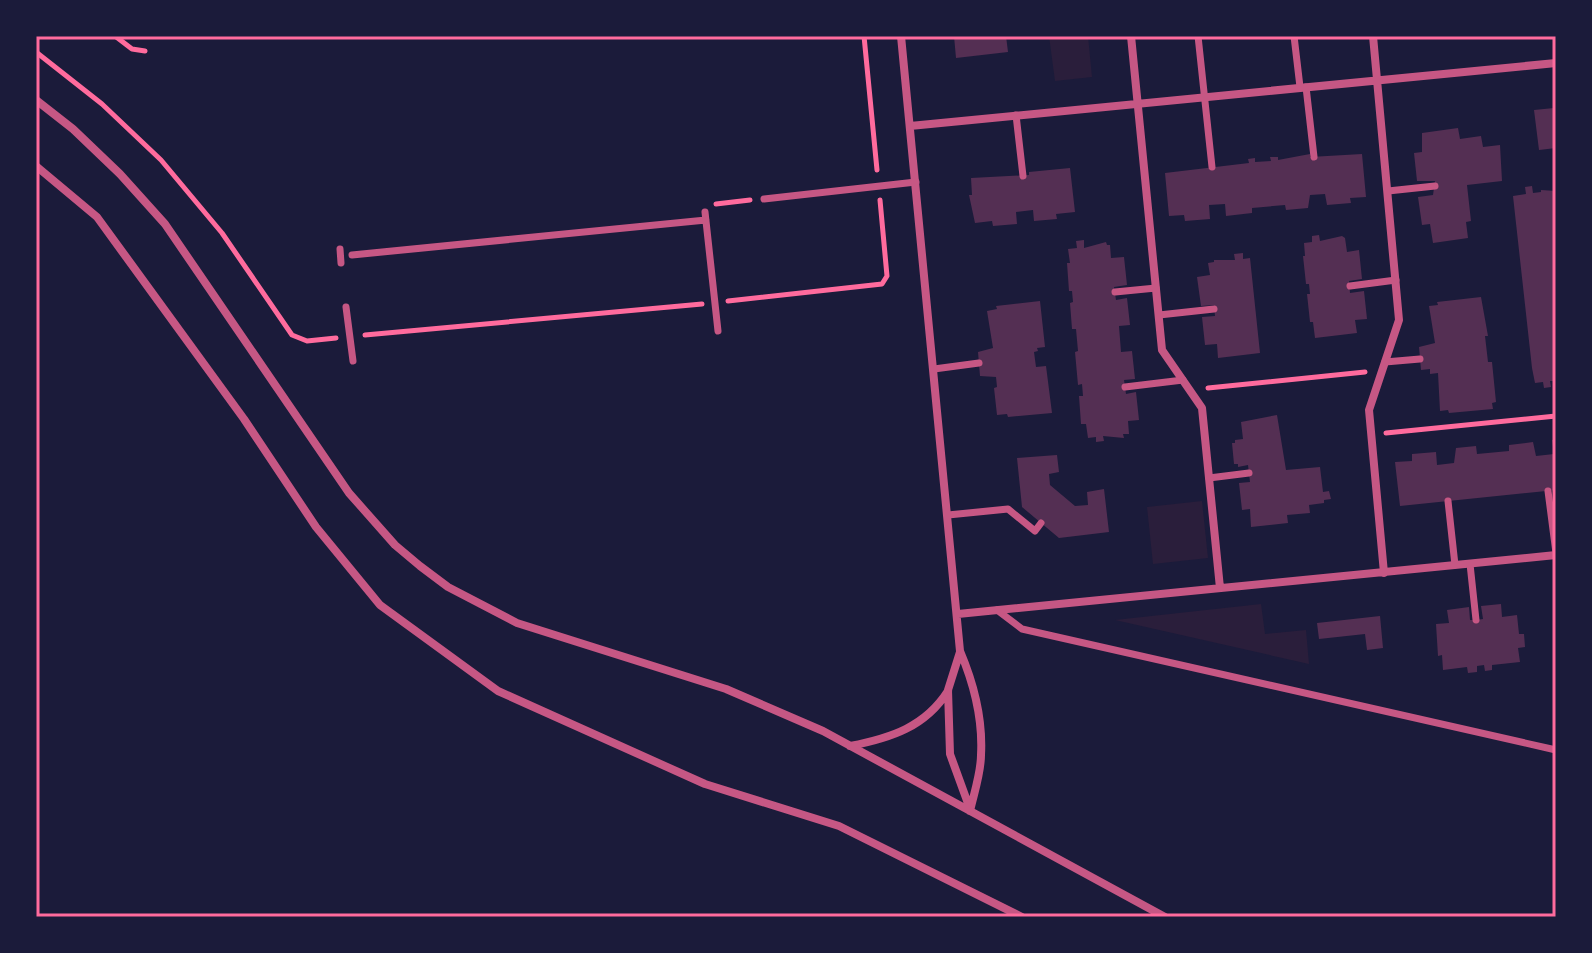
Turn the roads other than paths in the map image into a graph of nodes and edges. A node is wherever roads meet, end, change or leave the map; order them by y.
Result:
1 (901, 36) edge
2 (1131, 36) edge
3 (1198, 36) edge
4 (1294, 36) edge
5 (1373, 36) edge
6 (1556, 63) edge
7 (1377, 80) junction
8 (1303, 87) junction
9 (1205, 97) junction
10 (36, 100) edge
11 (1138, 104) junction
12 (1016, 115) junction
13 (910, 126) junction
14 (1314, 157) dead end
15 (36, 166) edge
16 (1212, 167) dead end
17 (1023, 176) dead end
18 (916, 182) junction
19 (1435, 186) dead end
20 (1388, 191) junction
21 (764, 199) road end
22 (340, 249) dead end
23 (352, 255) dead end
24 (341, 263) dead end
25 (1396, 280) junction
26 (1350, 286) dead end
27 (1156, 288) junction
28 (1115, 292) dead end
29 (346, 307) dead end
30 (1214, 309) dead end
31 (1159, 315) junction
32 (718, 331) dead end
33 (1420, 359) dead end
34 (353, 361) dead end
35 (979, 363) dead end
36 (1384, 366) junction
37 (934, 369) junction
38 (1183, 380) junction
39 (1125, 387) dead end
40 (1249, 473) dead end
41 (1209, 478) junction
42 (1548, 491) dead end
43 (1448, 501) dead end
44 (948, 515) junction
45 (1041, 523) dead end
46 (1556, 554) edge
47 (1470, 564) junction
48 (1455, 565) junction
49 (1384, 573) junction
50 (1220, 588) junction
51 (997, 610) junction
52 (958, 614) junction
53 (1476, 620) dead end
54 (960, 651) junction
55 (948, 690) junction
56 (850, 746) junction
57 (1556, 750) edge
58 (970, 811) junction
59 (1022, 917) edge
60 (1165, 917) edge

1 - 13 street
2 - 11 street
3 - 9 street
4 - 8 street
5 - 7 street
6 - 7 street
7 - 8 street
7 - 20 street
8 - 9 street
8 - 14 street
9 - 11 street
9 - 16 street
10 - 56 street
11 - 12 street
11 - 27 street
12 - 13 street
12 - 17 street
13 - 18 street
15 - 59 street
18 - 21 street
18 - 37 street
19 - 20 street
20 - 25 street
22 - 24 street
23 - 32 street
25 - 26 street
25 - 36 street
27 - 28 street
27 - 31 street
29 - 34 street
30 - 31 street
31 - 38 street
33 - 36 street
35 - 37 street
36 - 49 street
37 - 44 street
38 - 39 street
38 - 41 street
40 - 41 street
41 - 50 street
42 - 46 street
43 - 48 street
44 - 45 street
44 - 52 street
46 - 47 street
47 - 48 street
47 - 53 street
48 - 49 street
49 - 50 street
50 - 51 street
51 - 52 street
51 - 57 street
52 - 54 street
54 - 55 street
54 - 58 street
55 - 56 street
55 - 58 street
56 - 58 street
58 - 60 street

